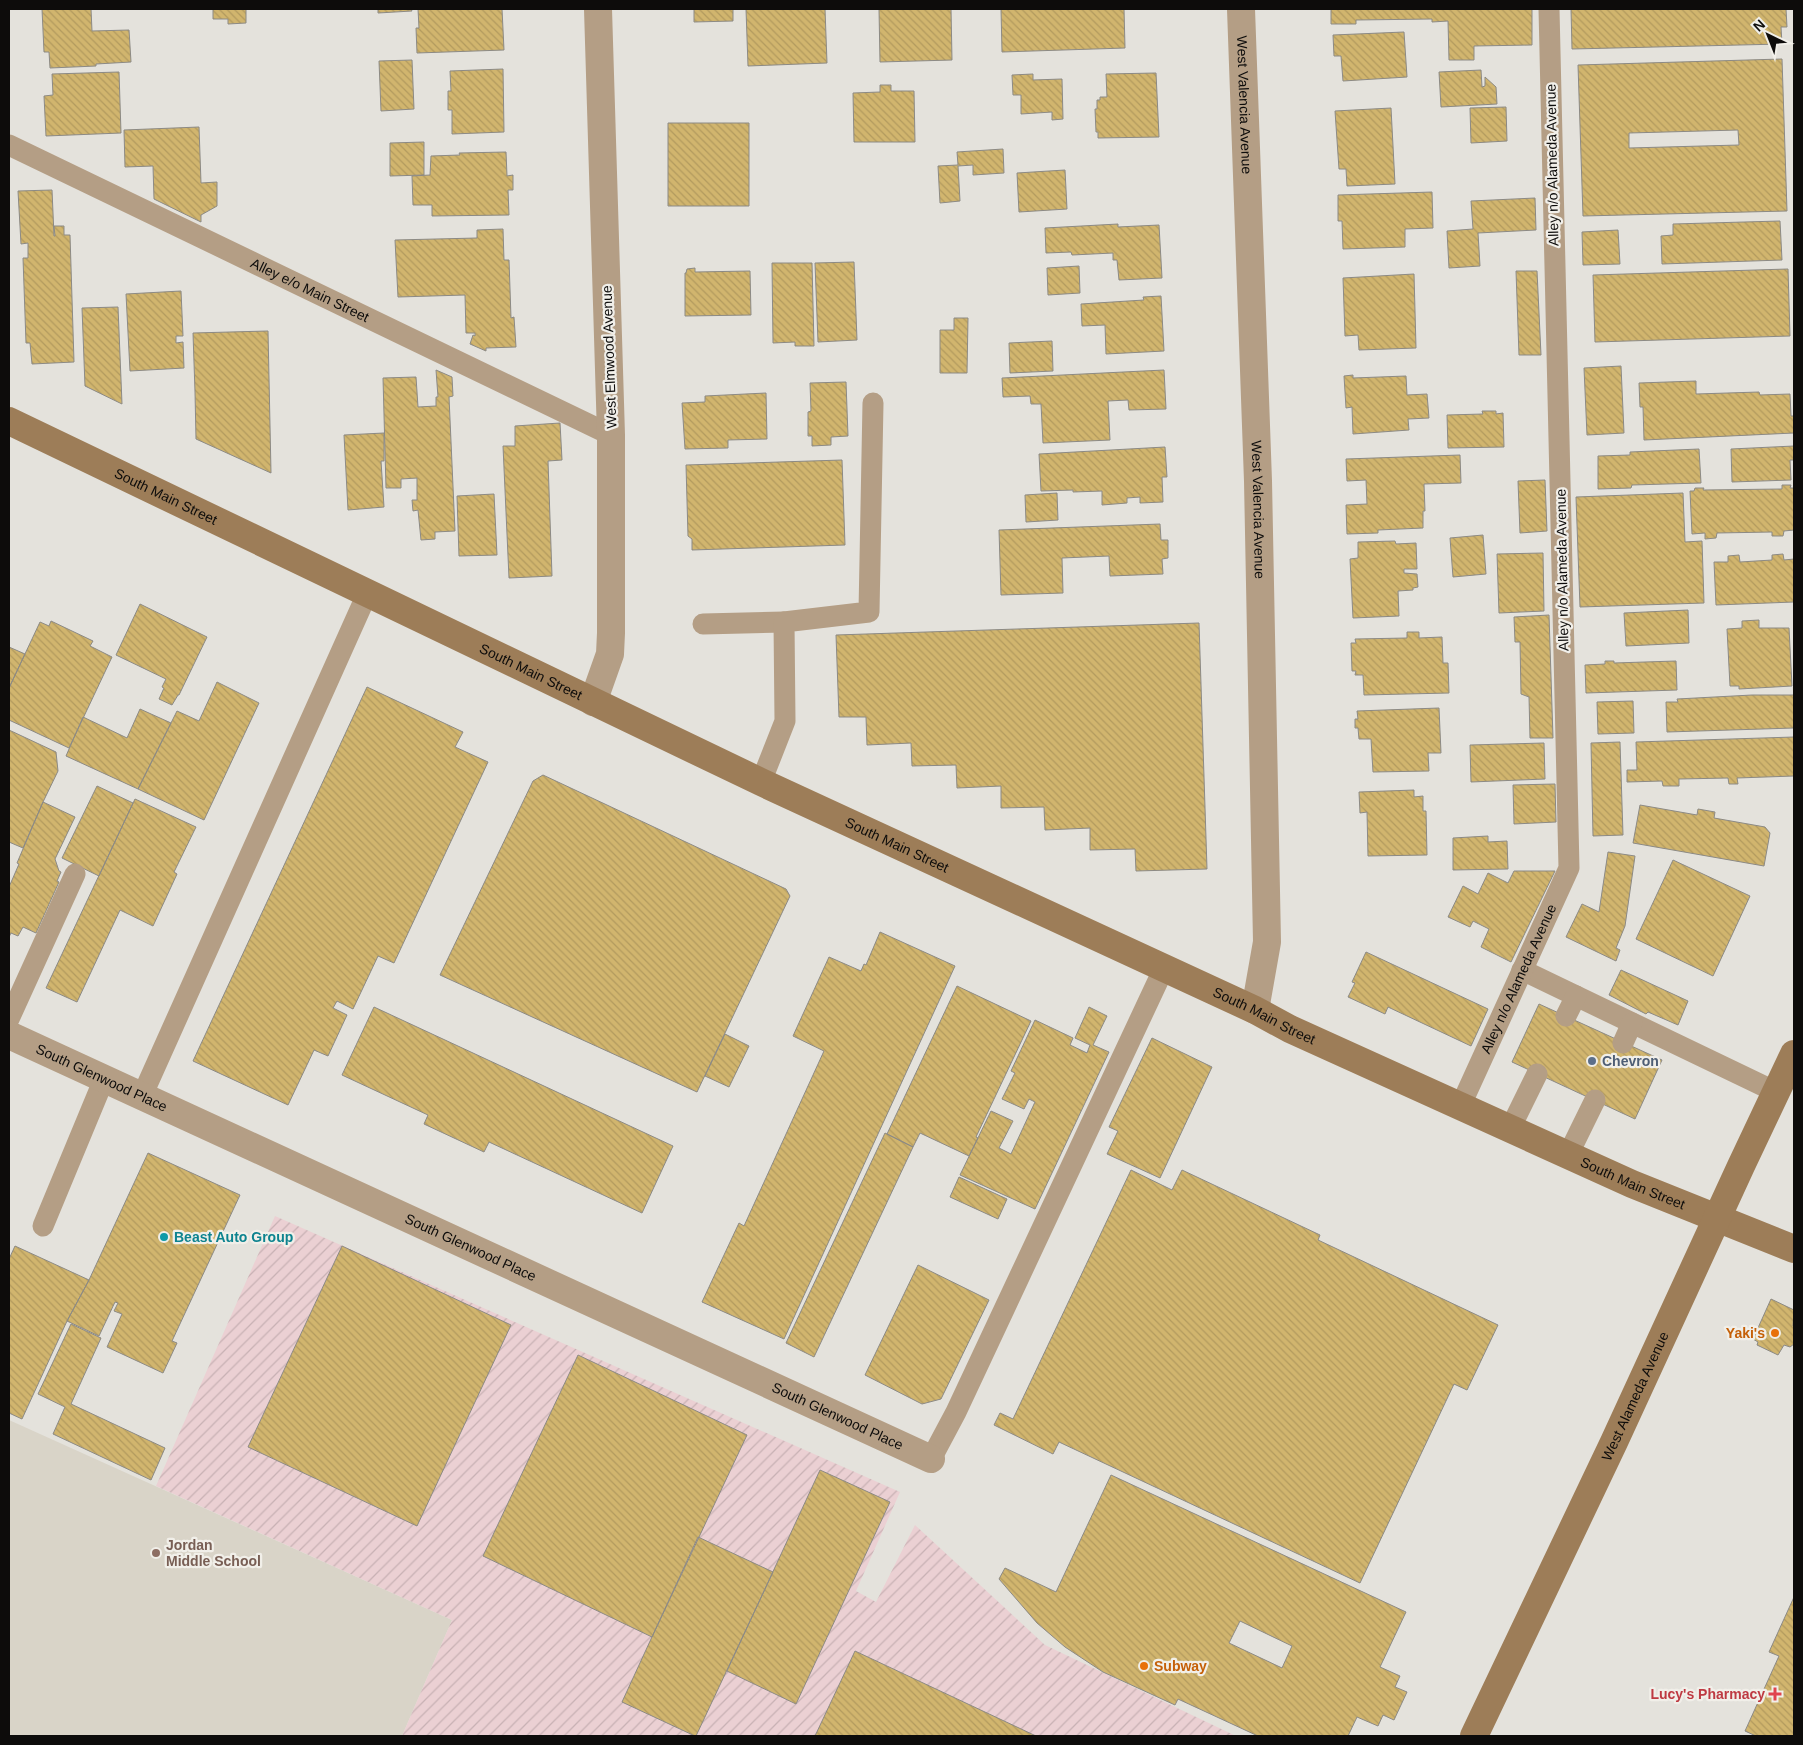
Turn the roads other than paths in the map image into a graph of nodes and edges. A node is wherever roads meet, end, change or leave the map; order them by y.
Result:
1 (598, 9) edge
2 (1241, 9) edge
3 (1549, 9) edge
4 (9, 145) edge
5 (873, 404) dead end
6 (9, 421) edge
7 (611, 435) junction
8 (367, 594) junction
9 (784, 622) junction
10 (704, 624) dead end
11 (593, 702) junction
12 (761, 782) junction
13 (76, 874) dead end
14 (1164, 968) junction
15 (1522, 970) junction
16 (1576, 996) junction
17 (1255, 1010) junction
18 (1566, 1016) dead end
19 (9, 1019) edge
20 (1632, 1023) junction
21 (9, 1035) edge
22 (1623, 1042) dead end
23 (1794, 1054) edge
24 (1537, 1074) dead end
25 (104, 1079) junction
26 (1776, 1092) junction
27 (142, 1096) junction
28 (1595, 1100) dead end
29 (1460, 1107) junction
30 (1510, 1129) junction
31 (1568, 1155) junction
32 (1716, 1219) junction
33 (44, 1226) dead end
34 (1794, 1250) edge
35 (931, 1459) joint
36 (1474, 1736) edge

1 - 7 street, West Elmwood Avenue
2 - 17 street, West Valencia Avenue
3 - 15 lane, Alley n/o Alameda Avenue
4 - 7 lane, Alley e/o Main Street
5 - 9 lane
6 - 8 main road, South Main Street
7 - 11 street, West Elmwood Avenue
8 - 11 main road, South Main Street
8 - 27 lane
9 - 10 lane
9 - 12 lane
11 - 12 main road, South Main Street
12 - 14 main road, South Main Street
13 - 19 lane
14 - 17 main road, South Main Street
14 - 35 lane
15 - 16 lane
15 - 29 lane, Alley n/o Alameda Avenue
16 - 18 lane
16 - 20 lane
17 - 29 main road, South Main Street
20 - 22 lane
20 - 26 lane
21 - 25 street, South Glenwood Place
23 - 26 main road, West Alameda Avenue
24 - 30 lane
25 - 27 street, South Glenwood Place
25 - 33 lane
26 - 32 main road, West Alameda Avenue
27 - 35 street, South Glenwood Place
28 - 31 lane
29 - 30 main road, South Main Street
30 - 31 main road, South Main Street
31 - 32 main road, South Main Street
32 - 34 main road, South Main Street
32 - 36 main road, West Alameda Avenue

